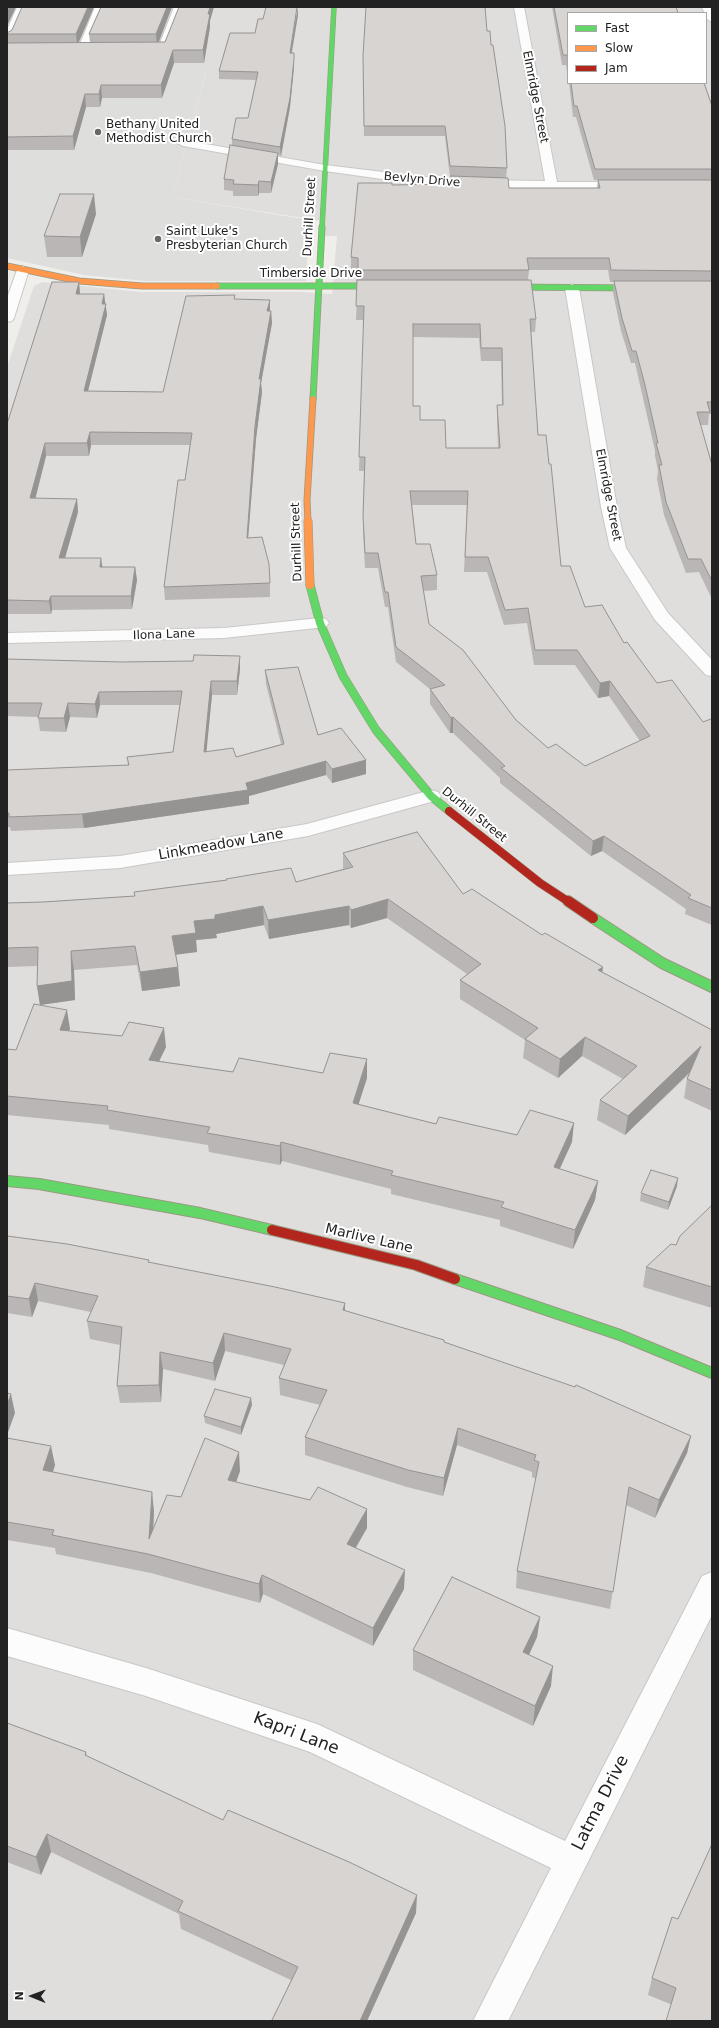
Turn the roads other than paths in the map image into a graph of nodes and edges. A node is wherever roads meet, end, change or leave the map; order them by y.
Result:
1 (22, 7) edge
2 (100, 7) edge
3 (178, 7) edge
4 (334, 7) edge
5 (518, 7) edge
6 (707, 7) edge
7 (712, 19) edge
8 (7, 42) edge
9 (83, 51) edge
10 (146, 51) edge
11 (182, 143) dead end
12 (325, 168) junction
13 (552, 186) junction
14 (640, 186) edge
15 (7, 266) edge
16 (23, 270) junction
17 (319, 286) junction
18 (398, 286) edge
19 (493, 287) edge
20 (572, 288) junction
21 (650, 288) edge
22 (7, 318) edge
23 (320, 623) junction
24 (7, 638) edge
25 (712, 671) edge
26 (431, 796) junction
27 (7, 869) edge
28 (712, 987) edge
29 (7, 1181) edge
30 (712, 1373) edge
31 (712, 1585) edge
32 (7, 1642) edge
33 (571, 1861) junction
34 (490, 2021) edge

1 - 8 street
2 - 9 street
3 - 10 street
4 - 12 street, Durhill Street
5 - 13 street, Elmridge Street
6 - 7 street
11 - 12 street, Bevlyn Drive
12 - 13 street, Bevlyn Drive
12 - 17 street, Durhill Street
13 - 14 street, Bevlyn Drive
15 - 16 street, Timberside Drive
16 - 17 street, Timberside Drive
16 - 22 street
17 - 18 street, Timberside Drive
17 - 23 street, Durhill Street
19 - 20 street
20 - 21 street
20 - 25 street, Elmridge Street
23 - 24 street, Ilona Lane
23 - 26 street, Durhill Street
26 - 27 street, Linkmeadow Lane
26 - 28 street, Durhill Street
29 - 30 street, Marlive Lane
31 - 33 street, Latma Drive
32 - 33 street, Kapri Lane
33 - 34 street, Latma Drive

